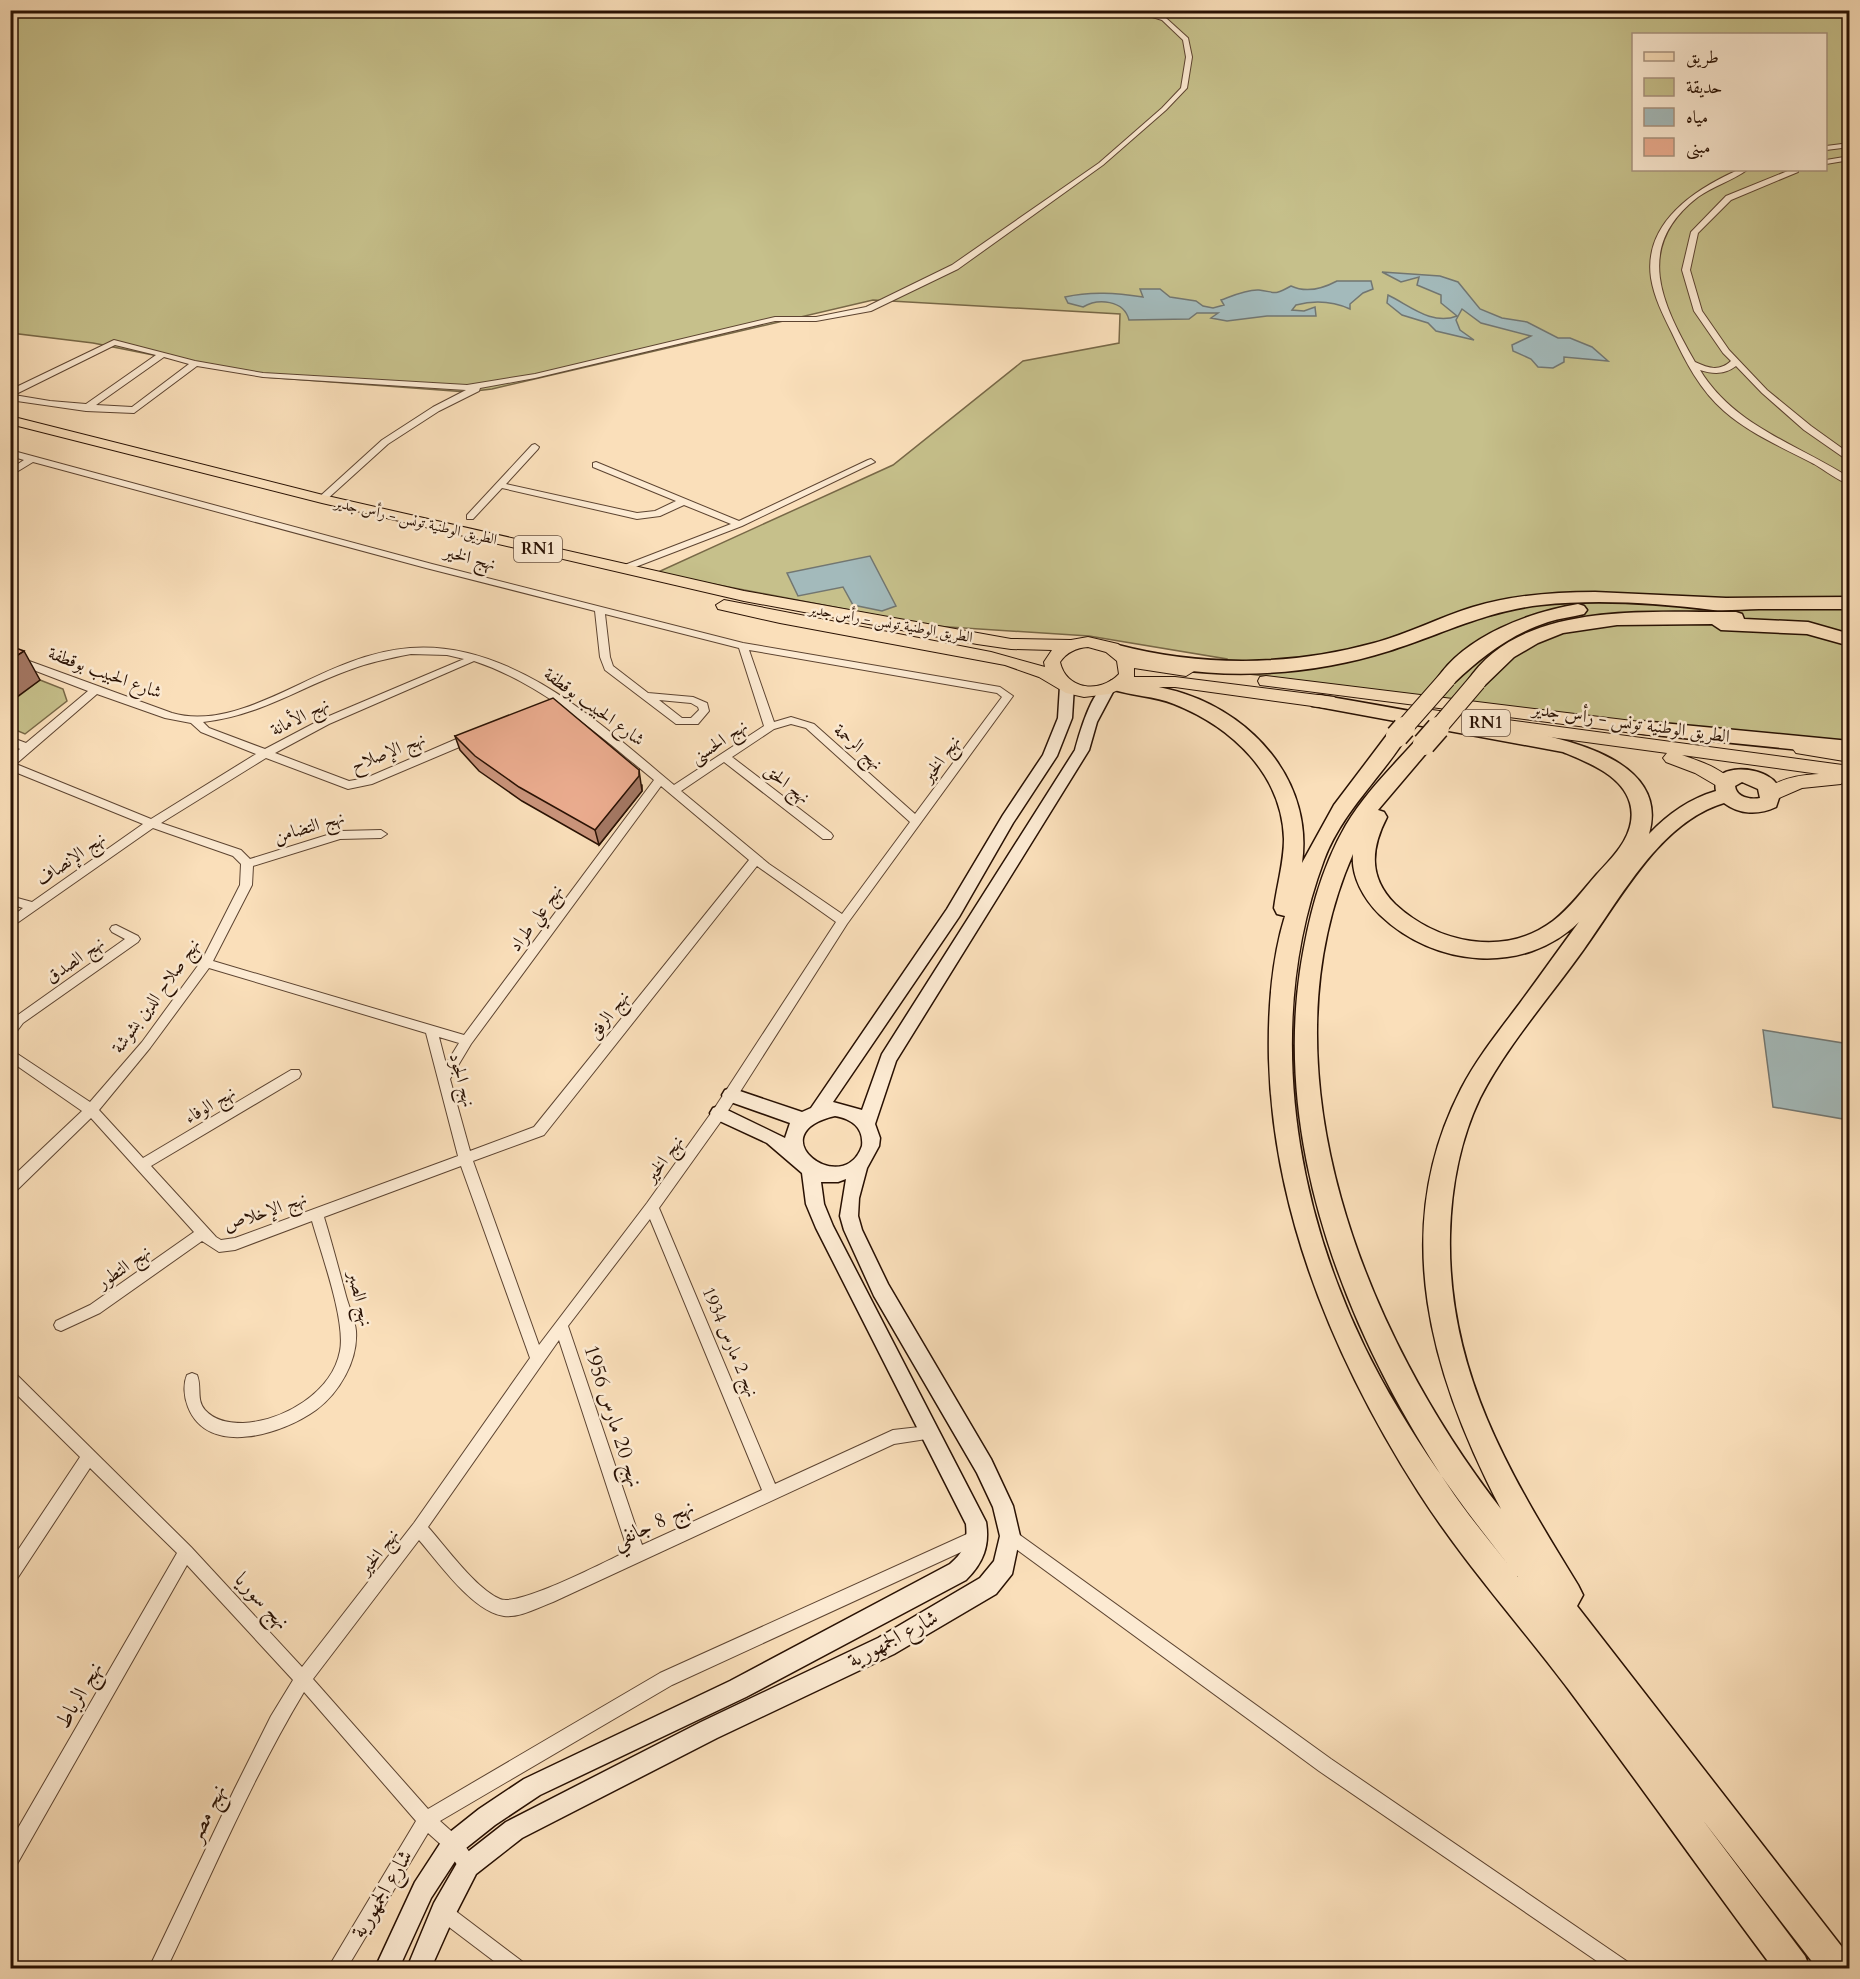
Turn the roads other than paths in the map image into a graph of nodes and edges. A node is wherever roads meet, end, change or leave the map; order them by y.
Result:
1 (1133, 10) edge
2 (1850, 145) edge
3 (1827, 148) edge
4 (1850, 158) edge
5 (1827, 162) edge
6 (1741, 171) edge
7 (1792, 171) edge
8 (162, 354) junction
9 (195, 363) junction
10 (1690, 363) junction
11 (1734, 363) junction
12 (481, 387) junction
13 (10, 395) edge
14 (86, 408) junction
15 (10, 420) edge
16 (10, 429) edge
17 (535, 447) dead end
18 (10, 453) edge
19 (31, 459) junction
20 (1850, 459) edge
21 (871, 462) dead end
22 (596, 465) dead end
23 (10, 473) edge
24 (1850, 482) edge
25 (501, 484) junction
26 (322, 499) junction
27 (682, 502) junction
28 (471, 517) dead end
29 (739, 524) junction
30 (625, 568) junction
31 (1850, 603) edge
32 (1728, 604) junction
33 (600, 610) junction
34 (1850, 616) edge
35 (1850, 640) edge
36 (1072, 645) junction
37 (743, 646) junction
38 (1122, 655) junction
39 (10, 657) edge
40 (472, 658) junction
41 (1477, 682) junction
42 (1063, 683) junction
43 (1116, 686) junction
44 (95, 690) junction
45 (646, 696) junction
46 (1319, 701) junction
47 (194, 720) junction
48 (770, 727) junction
49 (1641, 728) junction
50 (481, 734) edge
51 (10, 740) edge
52 (1626, 743) junction
53 (28, 748) junction
54 (1850, 748) edge
55 (265, 753) junction
56 (1850, 756) edge
57 (726, 758) junction
58 (10, 764) edge
59 (1401, 770) junction
60 (1850, 772) edge
61 (660, 779) junction
62 (1850, 780) edge
63 (675, 790) junction
64 (1726, 790) junction
65 (1772, 795) junction
66 (917, 822) junction
67 (153, 824) junction
68 (381, 834) dead end
69 (827, 836) dead end
70 (756, 859) junction
71 (247, 864) junction
72 (10, 900) edge
73 (33, 907) junction
74 (843, 921) junction
75 (10, 924) edge
76 (116, 929) dead end
77 (206, 963) junction
78 (1282, 981) junction
79 (15, 1016) edge
80 (431, 1031) junction
81 (10, 1032) edge
82 (467, 1041) junction
83 (10, 1054) edge
84 (296, 1074) dead end
85 (443, 1080) junction
86 (731, 1095) junction
87 (91, 1110) junction
88 (719, 1113) junction
89 (810, 1116) junction
90 (866, 1124) junction
91 (465, 1158) junction
92 (804, 1163) junction
93 (859, 1164) junction
94 (142, 1166) junction
95 (10, 1188) edge
96 (652, 1206) junction
97 (317, 1214) junction
98 (203, 1233) junction
99 (61, 1325) dead end
100 (561, 1325) junction
101 (537, 1359) junction
102 (10, 1378) edge
103 (192, 1380) dead end
104 (928, 1433) junction
105 (90, 1455) junction
106 (771, 1493) junction
107 (419, 1528) junction
108 (1010, 1536) junction
109 (978, 1537) junction
110 (186, 1552) junction
111 (637, 1554) junction
112 (10, 1577) edge
113 (1579, 1654) junction
114 (1614, 1677) junction
115 (303, 1679) junction
116 (426, 1820) junction
117 (453, 1844) junction
118 (10, 1860) edge
119 (468, 1866) junction
120 (443, 1912) junction
121 (159, 1968) edge
122 (337, 1968) edge
123 (387, 1968) edge
124 (419, 1968) edge
125 (517, 1968) edge
126 (1622, 1968) edge
127 (1793, 1968) edge
128 (1837, 1968) edge

1 - 12 street
2 - 3 street
4 - 5 street
6 - 10 street
7 - 11 street
8 - 9 street
8 - 13 street
8 - 14 street
9 - 12 street
9 - 14 street
10 - 11 street
10 - 24 street
11 - 20 street
12 - 26 street
13 - 14 street
15 - 26 main road, الطريق الوطنية تونس - رأس جدير / RN1
16 - 42 main road, الطريق الوطنية تونس - رأس جدير / RN1
17 - 25 street
18 - 19 street, نهج الخير
19 - 23 street
19 - 33 street, نهج الخير
21 - 29 street
22 - 27 street
25 - 27 street
25 - 28 street
26 - 30 main road, الطريق الوطنية تونس - رأس جدير / RN1
27 - 29 street
29 - 30 street
30 - 36 main road, الطريق الوطنية تونس - رأس جدير / RN1
31 - 32 highway
32 - 38 highway
32 - 78 highway, bridge
33 - 37 street, نهج الخير
33 - 45 street
34 - 41 highway
35 - 41 highway
36 - 38 main road, RN1
36 - 42 main road
37 - 48 street, نهج الحسنى
37 - 66 street, نهج الخير
38 - 43 main road
38 - 49 main road, الطريق الوطنية تونس - رأس جدير / RN1
39 - 44 street, شارع الحبيب بوقطفة
40 - 47 street, شارع الحبيب بوقطفة
40 - 55 street, نهج الأمانة
40 - 61 street, شارع الحبيب بوقطفة
41 - 59 highway, bridge
42 - 43 main road, RN1
42 - 89 street
43 - 46 main road, الطريق الوطنية تونس - رأس جدير / RN1
43 - 78 highway
43 - 90 street
44 - 47 street, شارع الحبيب بوقطفة
44 - 53 street
45 - 45 street
46 - 52 main road, الطريق الوطنية تونس - رأس جدير / RN1
46 - 59 highway
47 - 55 street, نهج الإصلاح
48 - 57 street, نهج الحسنى
48 - 66 street, نهج الرحمة
49 - 54 highway
49 - 56 main road, الطريق الوطنية تونس - رأس جدير / RN1
50 - 55 street, نهج الإصلاح
51 - 53 street
52 - 60 main road, الطريق الوطنية تونس - رأس جدير / RN1
52 - 64 main road
53 - 58 street
55 - 67 street, نهج الأمانة
57 - 63 street, نهج الحسنى
57 - 69 street, نهج الحق
58 - 67 street
59 - 113 highway
61 - 63 street, شارع الحبيب بوقطفة
61 - 82 street, نهج علي طراد
62 - 65 main road
63 - 70 street, شارع الحبيب بوقطفة
64 - 65 highway
64 - 65 highway
64 - 114 highway
66 - 74 street, نهج الخير
67 - 71 street
67 - 73 street, نهج الإنصاف
68 - 71 street, نهج التضامن
70 - 74 street, شارع الحبيب بوقطفة
70 - 91 street, نهج الرفق
71 - 77 street, نهج صلاح الدين بشوشة
72 - 73 street
73 - 75 street, نهج الإنصاف
74 - 86 street, نهج الخير
76 - 79 street, نهج الصدق
77 - 80 street
77 - 87 street, نهج صلاح الدين بشوشة
78 - 113 highway
79 - 81 street, نهج الصدق
80 - 82 street
80 - 85 street, نهج الجود
82 - 85 street, نهج علي طراد
83 - 87 street
84 - 94 street, نهج الوفاء
85 - 91 street, نهج الجود
86 - 88 street, نهج الخير
86 - 89 street
87 - 94 street, نهج الإخلاص
87 - 95 street, نهج صلاح الدين بشوشة
88 - 92 street
88 - 96 street, نهج الخير
89 - 90 street
89 - 92 street
90 - 93 street
91 - 97 street, نهج الإخلاص
91 - 101 street, نهج الجود
92 - 93 street
92 - 104 street
93 - 108 street, شارع الجمهورية
94 - 98 street, نهج الإخلاص
96 - 100 street, نهج الخير
96 - 106 street, نهج 2 مارس 1934
97 - 98 street, نهج الإخلاص
97 - 103 street, نهج الصبر
98 - 99 street, نهج التطور
100 - 101 street, نهج الخير
100 - 111 street, نهج 20 مارس 1956
101 - 107 street, نهج الخير
102 - 105 street, نهج سوريا
104 - 106 street, نهج 8 جانفي
104 - 109 street
105 - 110 street, نهج سوريا
105 - 112 street
106 - 111 street, نهج 8 جانفي
107 - 111 street, نهج 8 جانفي
107 - 115 street, نهج الخير
108 - 119 street, شارع الجمهورية
108 - 126 street
109 - 116 street
109 - 117 street
110 - 115 street, نهج سوريا
110 - 118 street, نهج الرباط
113 - 114 highway
113 - 127 highway
114 - 128 highway
115 - 116 street, نهج سوريا
115 - 121 street, نهج مصر
116 - 117 street, نهج سوريا
116 - 122 street, شارع الجمهورية
117 - 119 street, نهج سوريا
117 - 123 street
119 - 120 street
120 - 124 street
120 - 125 street

